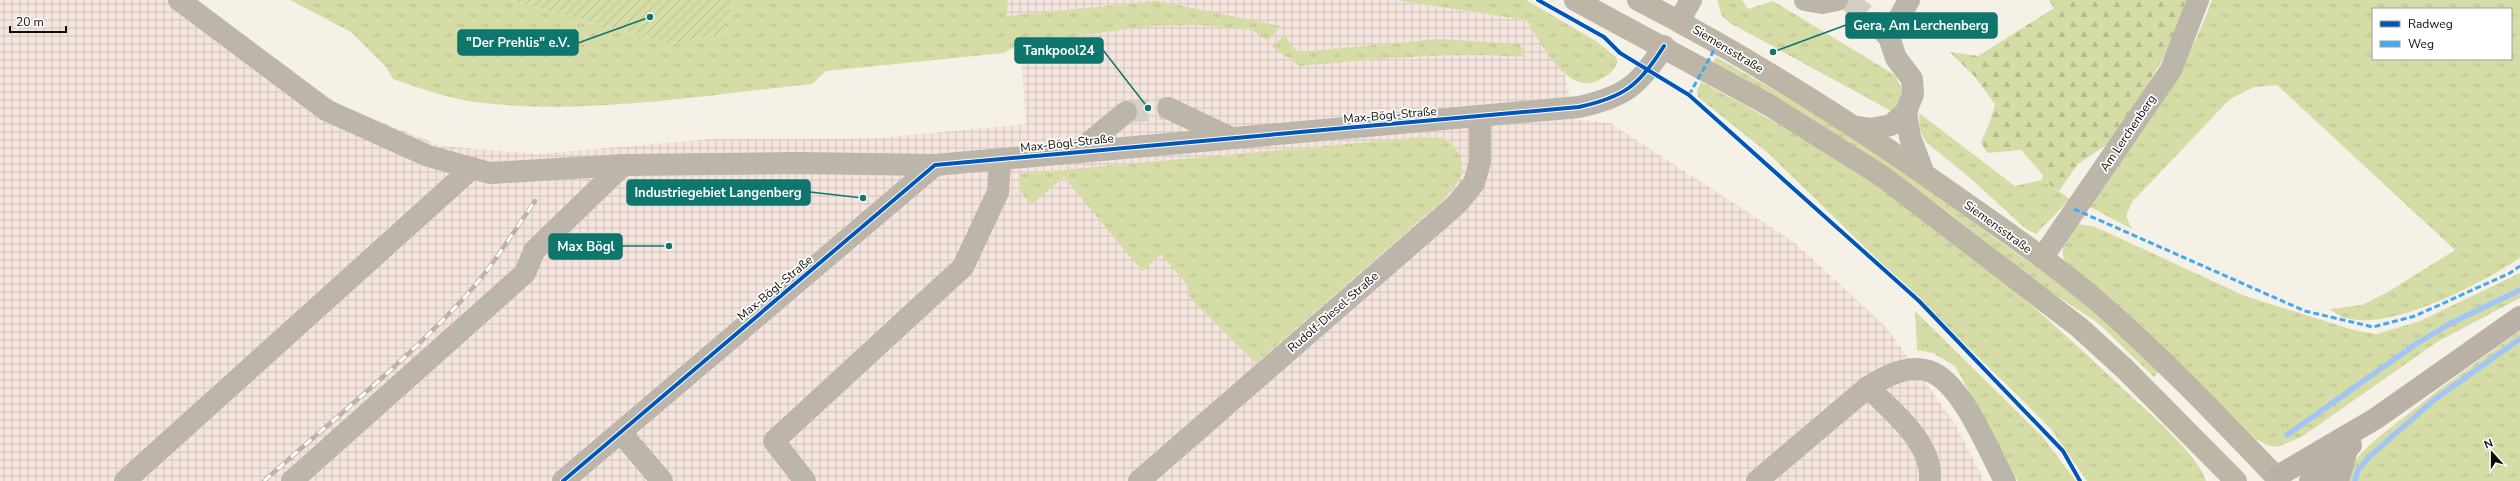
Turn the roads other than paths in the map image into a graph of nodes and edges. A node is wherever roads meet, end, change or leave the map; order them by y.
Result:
1 (179, 0) edge
2 (1575, 0) edge
3 (1638, 0) edge
4 (1691, 0) edge
5 (1806, 0) edge
6 (1837, 0) edge
7 (1909, 0) edge
8 (2198, 0) edge
9 (1679, 21) junction
10 (1664, 46) junction
11 (1168, 108) tunnel mouth
12 (1126, 112) tunnel mouth
13 (1906, 112) junction
14 (1480, 117) junction
15 (1856, 127) junction
16 (1232, 138) junction
17 (1079, 151) junction
18 (1000, 159) junction
19 (935, 164) junction
20 (623, 165) junction
21 (472, 168) junction
22 (1924, 174) junction
23 (2042, 258) junction
24 (2520, 317) edge
25 (1868, 387) junction
26 (2375, 419) junction
27 (621, 432) junction
28 (2347, 450) junction
29 (2276, 480) edge
30 (125, 481) edge
31 (292, 481) edge
32 (563, 481) edge
33 (662, 481) edge
34 (805, 481) edge
35 (1139, 481) edge
36 (1757, 481) edge
37 (1930, 481) edge
38 (2005, 481) edge
39 (2236, 481) edge
40 (2310, 481) edge
41 (2338, 481) edge

1 - 21 street
2 - 10 main road
3 - 9 main road, Siemensstraße
4 - 9 street
5 - 6 street
7 - 13 street
8 - 23 street, Am Lerchenberg
9 - 10 main road
9 - 15 main road, Siemensstraße
10 - 14 street, Max-Bögl-Straße
10 - 39 main road
11 - 16 street
12 - 17 street
13 - 15 street
13 - 22 street
14 - 16 street, Max-Bögl-Straße
14 - 35 street, Rudolf-Diesel-Straße
15 - 22 main road, Siemensstraße
16 - 17 street, Max-Bögl-Straße
17 - 18 street, Max-Bögl-Straße
18 - 19 street, Max-Bögl-Straße
18 - 34 street
19 - 20 street
19 - 27 street, Max-Bögl-Straße
20 - 21 street
20 - 31 street
21 - 30 street
22 - 23 main road, Siemensstraße
23 - 29 main road, Siemensstraße
24 - 26 highway
25 - 36 street
25 - 37 street
25 - 38 street
26 - 28 highway
26 - 29 highway
27 - 32 street, Max-Bögl-Straße
27 - 33 street
28 - 40 highway
28 - 41 highway

